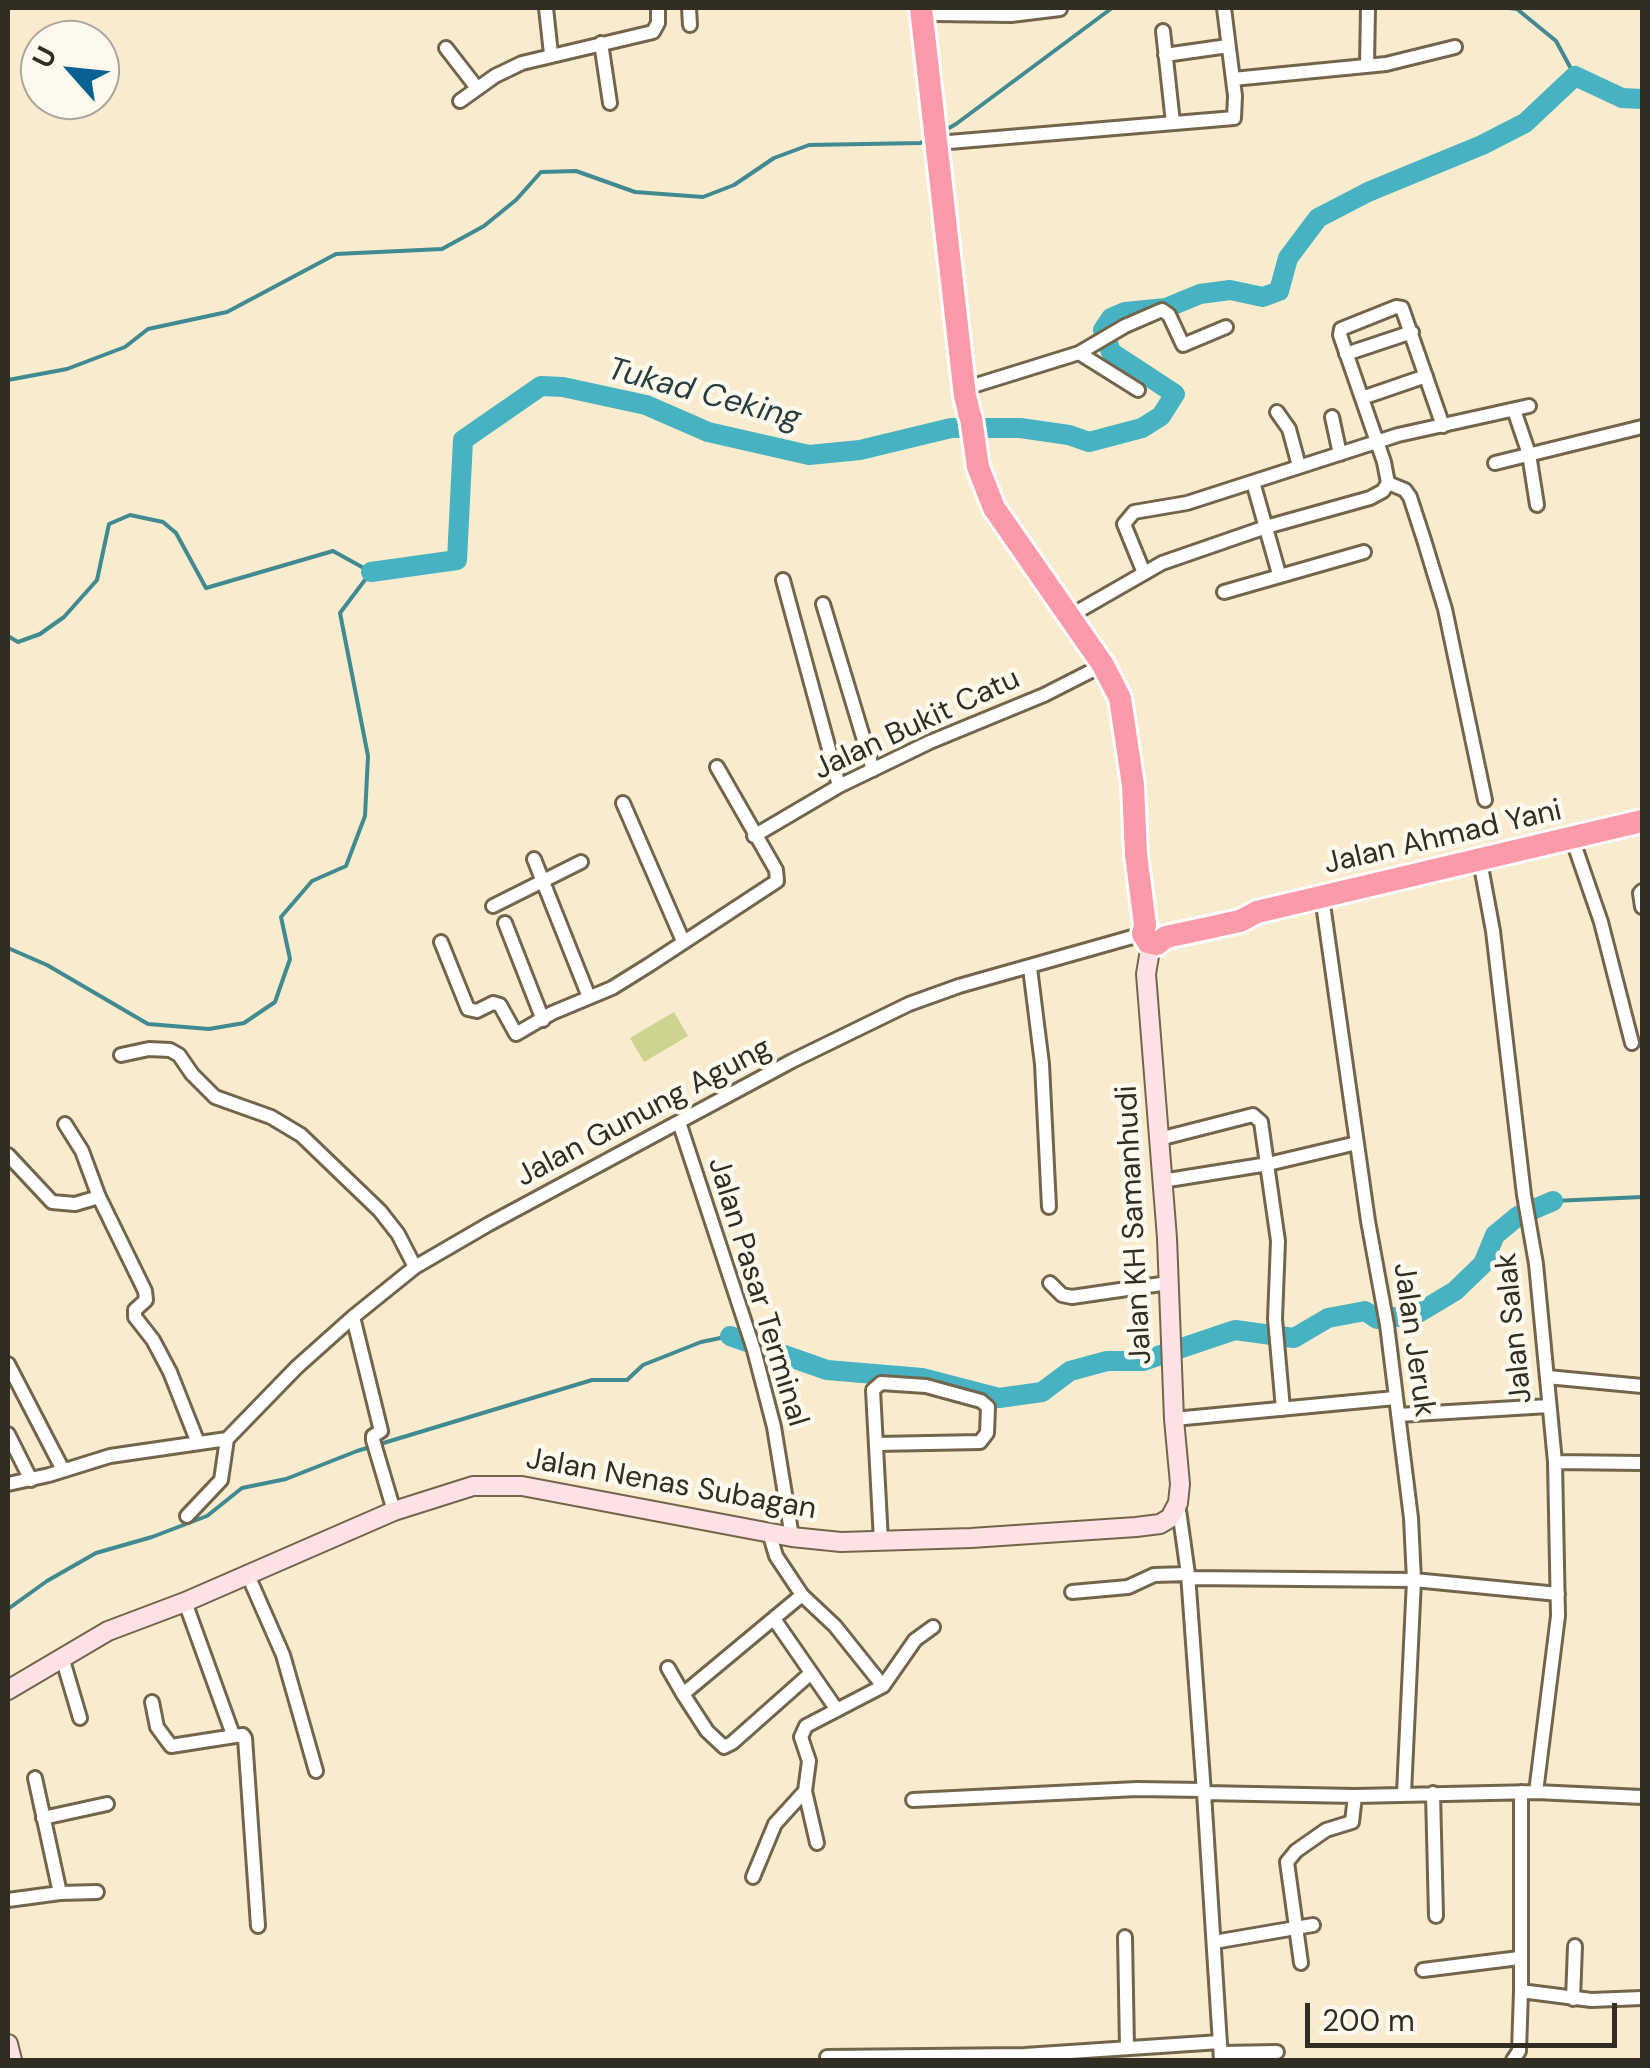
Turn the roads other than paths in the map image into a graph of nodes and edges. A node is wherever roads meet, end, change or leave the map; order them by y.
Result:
1 (546, 8) edge
2 (658, 8) edge
3 (689, 8) edge
4 (1224, 8) edge
5 (1368, 8) edge
6 (1060, 9) edge
7 (930, 10) edge
8 (690, 25) dead end
9 (1162, 31) dead end
10 (602, 44) junction
11 (1228, 46) junction
12 (1456, 47) dead end
13 (446, 48) dead end
14 (552, 54) junction
15 (1166, 55) junction
16 (1367, 66) junction
17 (1233, 79) junction
18 (478, 88) junction
19 (460, 101) dead end
20 (610, 103) dead end
21 (1172, 124) junction
22 (945, 141) junction
23 (1226, 328) dead end
24 (1412, 332) junction
25 (1079, 353) junction
26 (1346, 354) junction
27 (1426, 376) junction
28 (976, 385) joint
29 (1138, 390) dead end
30 (1362, 398) junction
31 (1277, 412) dead end
32 (1332, 416) dead end
33 (970, 418) dead end
34 (1442, 426) junction
35 (1642, 428) edge
36 (1376, 442) junction
37 (1340, 454) junction
38 (1529, 454) junction
39 (1495, 463) dead end
40 (1299, 466) junction
41 (1253, 482) junction
42 (1388, 483) junction
43 (1537, 506) dead end
44 (1266, 527) junction
45 (1364, 552) dead end
46 (1144, 573) junction
47 (1280, 574) junction
48 (783, 580) dead end
49 (1224, 592) dead end
50 (824, 604) dead end
51 (1068, 618) junction
52 (1103, 665) junction
53 (717, 767) dead end
54 (873, 770) junction
55 (839, 786) junction
56 (1485, 800) dead end
57 (623, 802) dead end
58 (1642, 821) edge
59 (754, 836) junction
60 (1572, 838) junction
61 (534, 860) dead end
62 (1480, 861) junction
63 (580, 862) dead end
64 (542, 881) junction
65 (1642, 891) edge
66 (1322, 897) junction
67 (493, 906) dead end
68 (1642, 907) edge
69 (505, 923) dead end
70 (1154, 930) junction
71 (683, 941) junction
72 (441, 942) dead end
73 (1030, 968) junction
74 (589, 998) junction
75 (543, 1020) junction
76 (1632, 1042) dead end
77 (121, 1055) dead end
78 (679, 1122) junction
79 (65, 1124) dead end
80 (1159, 1139) junction
81 (1357, 1143) junction
82 (8, 1154) edge
83 (1268, 1164) junction
84 (1162, 1181) junction
85 (99, 1197) junction
86 (1049, 1207) dead end
87 (415, 1267) junction
88 (1050, 1283) dead end
89 (1168, 1283) junction
90 (353, 1317) junction
91 (8, 1364) edge
92 (1547, 1378) junction
93 (1642, 1386) edge
94 (1395, 1398) junction
95 (1549, 1406) junction
96 (1283, 1410) junction
97 (1398, 1415) junction
98 (1174, 1419) junction
99 (8, 1434) edge
100 (227, 1439) junction
101 (198, 1443) junction
102 (877, 1444) junction
103 (1554, 1462) junction
104 (1642, 1463) edge
105 (63, 1470) junction
106 (32, 1480) junction
107 (8, 1484) edge
108 (1178, 1503) junction
109 (394, 1511) junction
110 (187, 1516) dead end
111 (768, 1532) junction
112 (792, 1537) junction
113 (881, 1542) junction
114 (246, 1574) junction
115 (1188, 1576) junction
116 (1414, 1580) junction
117 (1072, 1592) dead end
118 (1558, 1594) junction
119 (802, 1595) junction
120 (185, 1602) junction
121 (774, 1618) junction
122 (934, 1627) dead end
123 (62, 1657) junction
124 (668, 1668) dead end
125 (811, 1673) junction
126 (883, 1686) junction
127 (8, 1690) edge
128 (683, 1694) junction
129 (152, 1702) dead end
130 (838, 1710) junction
131 (80, 1718) dead end
132 (234, 1736) junction
133 (316, 1771) dead end
134 (35, 1778) dead end
135 (806, 1791) junction
136 (1204, 1792) junction
137 (1528, 1792) junction
138 (1404, 1793) junction
139 (1433, 1794) junction
140 (1354, 1796) junction
141 (1642, 1797) edge
142 (912, 1800) dead end
143 (107, 1804) dead end
144 (43, 1818) junction
145 (818, 1843) dead end
146 (753, 1877) dead end
147 (97, 1892) dead end
148 (60, 1893) junction
149 (8, 1900) edge
150 (1436, 1916) dead end
151 (1313, 1925) dead end
152 (258, 1926) dead end
153 (1296, 1928) junction
154 (1125, 1937) dead end
155 (1214, 1942) junction
156 (1575, 1946) dead end
157 (1519, 1958) junction
158 (1301, 1963) dead end
159 (1423, 1970) dead end
160 (1521, 1991) junction
161 (1642, 1998) edge
162 (1572, 1999) junction
163 (8, 2044) edge
164 (1128, 2048) junction
165 (1221, 2052) edge
166 (1277, 2052) dead end
167 (826, 2057) dead end
168 (970, 2058) edge
169 (1025, 2058) edge
170 (856, 2059) edge
171 (12, 2060) edge
172 (1513, 2060) edge

1 - 14 street
2 - 10 street
3 - 8 street
4 - 11 street
5 - 16 street
6 - 7 street
7 - 22 highway
9 - 15 street
10 - 14 street
10 - 20 street
11 - 15 street
11 - 17 street
12 - 16 street
13 - 18 street
14 - 18 street
15 - 21 street
16 - 17 street
17 - 21 street
18 - 19 street
21 - 22 street
22 - 28 highway
23 - 25 street
24 - 26 street
24 - 26 street
24 - 27 street
25 - 28 street
25 - 29 street
26 - 30 street
27 - 30 street
27 - 34 street
30 - 36 street
31 - 40 street
32 - 37 street
33 - 51 highway
34 - 36 street
34 - 38 street
35 - 38 street
36 - 37 street
36 - 42 street
37 - 40 street
38 - 39 street
38 - 43 street
40 - 41 street
41 - 44 street
41 - 46 street
42 - 44 street
42 - 56 street
44 - 46 street
44 - 47 street
45 - 47 street
46 - 51 street
47 - 49 street
48 - 55 street
50 - 54 street
51 - 52 highway
52 - 54 street, Jalan Bukit Catu
52 - 70 highway
53 - 59 street
54 - 55 street, Jalan Bukit Catu
55 - 59 street, Jalan Bukit Catu
57 - 71 street
58 - 60 highway, Jalan Ahmad Yani
59 - 71 street
60 - 62 highway, Jalan Ahmad Yani
60 - 76 street
61 - 64 street
62 - 66 highway, Jalan Ahmad Yani
62 - 92 street, Jalan Salak
63 - 64 street
64 - 67 street
64 - 74 street
65 - 68 street
66 - 70 highway, Jalan Ahmad Yani
66 - 81 street, Jalan Jeruk
69 - 75 street
70 - 73 street, Jalan Gunung Agung
70 - 80 main road, Jalan KH Samanhudi
71 - 74 street
72 - 75 street
73 - 78 street, Jalan Gunung Agung
73 - 86 street
74 - 75 street
77 - 87 street
78 - 87 street, Jalan Gunung Agung
78 - 112 street, Jalan Pasar Terminal
79 - 85 street
80 - 83 street
80 - 84 main road, Jalan KH Samanhudi
81 - 83 street
81 - 94 street, Jalan Jeruk
82 - 85 street
83 - 84 street
83 - 96 street
84 - 89 main road, Jalan KH Samanhudi
85 - 101 street
87 - 90 street, Jalan Gunung Agung
88 - 89 street
89 - 98 main road, Jalan KH Samanhudi
90 - 100 street, Jalan Gunung Agung
90 - 109 street
91 - 105 street
92 - 93 street
92 - 95 street, Jalan Salak
94 - 96 street
94 - 97 street, Jalan Jeruk
95 - 97 street
95 - 103 street, Jalan Salak
96 - 98 street
97 - 116 street, Jalan Jeruk
98 - 108 main road, Jalan KH Samanhudi
99 - 106 street
100 - 101 street
100 - 110 street
101 - 105 street
102 - 102 street
102 - 113 street
103 - 104 street
103 - 118 street, Jalan Salak
105 - 106 street
106 - 107 street
108 - 113 main road, Jalan Nenas Subagan
108 - 115 street
109 - 111 main road, Jalan Nenas Subagan
109 - 114 main road, Jalan Nenas Subagan
111 - 112 main road, Jalan Nenas Subagan
111 - 119 street
112 - 113 main road, Jalan Nenas Subagan
114 - 120 main road, Jalan Nenas Subagan
114 - 133 street
115 - 116 street
115 - 117 street
115 - 136 street
116 - 118 street
116 - 138 street, Jalan Jeruk
118 - 137 street, Jalan Salak
119 - 121 street
119 - 126 street
120 - 123 main road, Jalan Nenas Subagan
120 - 132 street
121 - 125 street
121 - 128 street
122 - 126 street
123 - 127 main road, Jalan Nenas Subagan
123 - 131 street
124 - 128 street
125 - 128 street
125 - 130 street
126 - 130 street
129 - 132 street
130 - 135 street
132 - 152 street
134 - 144 street
135 - 145 street
135 - 146 street
136 - 140 street
136 - 142 street
136 - 155 street
137 - 139 street
137 - 141 street
137 - 157 street, Jalan Salak
138 - 139 street
138 - 140 street
139 - 150 street
140 - 153 street
143 - 144 street
144 - 148 street
147 - 148 street
148 - 149 street
151 - 153 street
153 - 155 street
153 - 158 street
154 - 164 street
155 - 165 street
156 - 162 street
157 - 159 street
157 - 160 street, Jalan Salak
160 - 162 street
160 - 172 street, Jalan Salak
161 - 162 street
163 - 171 main road
164 - 165 street
164 - 169 street
165 - 166 street
167 - 170 street
168 - 169 street
168 - 170 street

